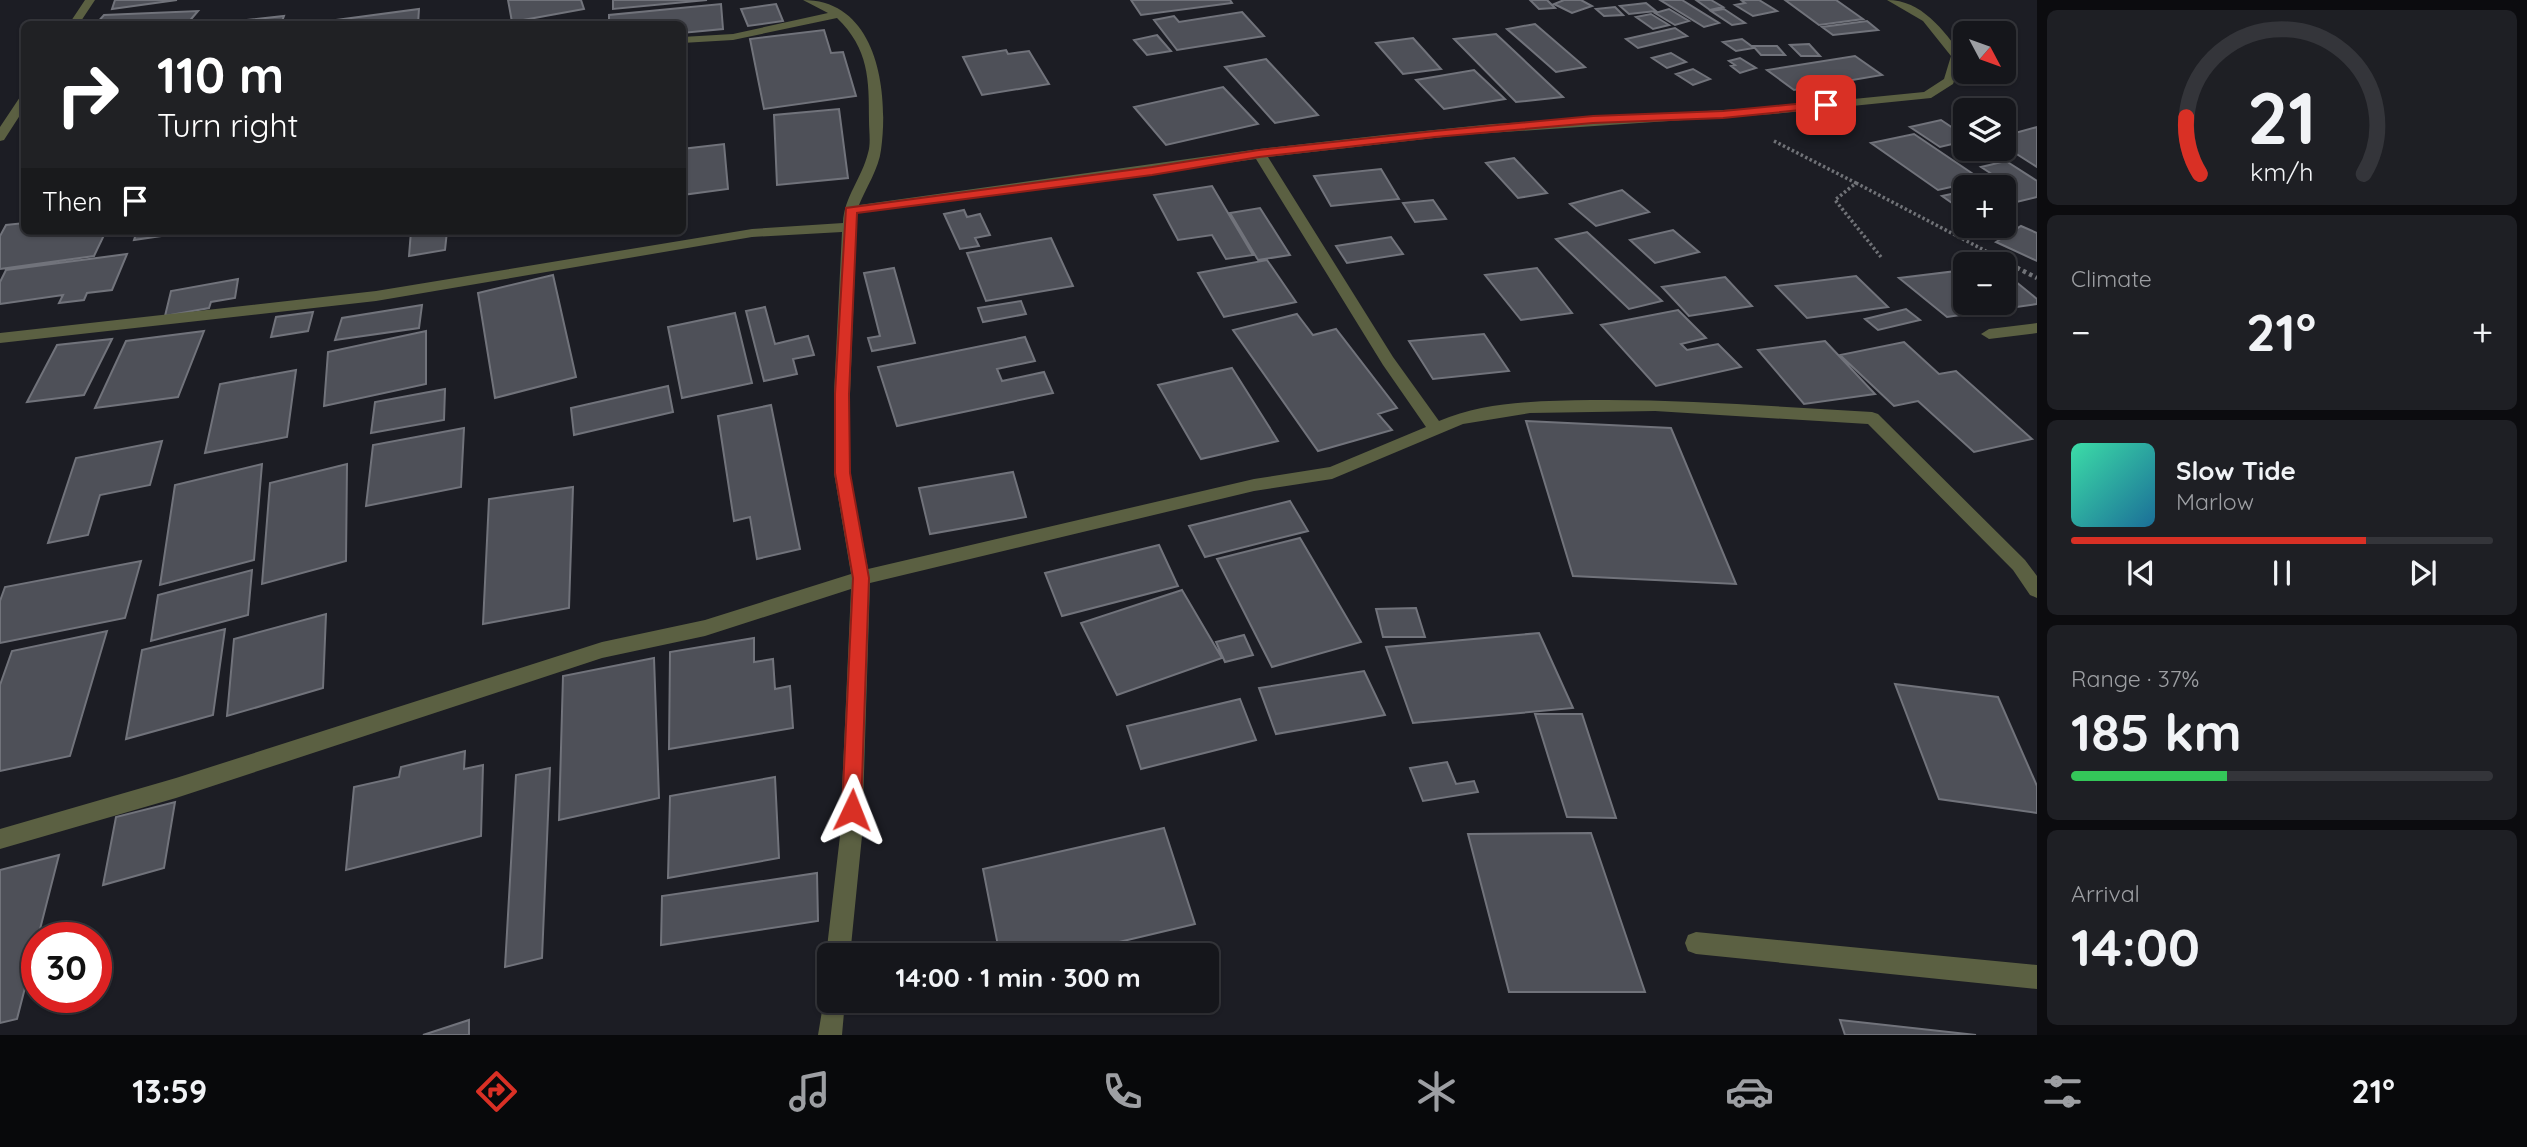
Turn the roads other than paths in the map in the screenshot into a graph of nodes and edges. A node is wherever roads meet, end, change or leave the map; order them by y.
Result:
1 (90, 0) edge
2 (808, 0) edge
3 (1892, 0) edge
4 (839, 14) junction
5 (76, 21) edge
6 (686, 40) edge
7 (21, 105) edge
8 (0, 137) edge
9 (1259, 153) junction
10 (850, 219) junction
11 (2037, 328) edge
12 (1989, 334) dead end
13 (0, 338) edge
14 (1434, 428) junction
15 (861, 578) junction
16 (2037, 590) edge
17 (0, 839) edge
18 (839, 943) edge
19 (1696, 943) dead end
20 (2037, 977) edge
21 (832, 1013) edge
22 (830, 1035) edge

1 - 5 street
2 - 4 street
3 - 9 street
4 - 6 street
4 - 10 street
7 - 8 street
9 - 10 street
9 - 14 street
10 - 13 street
10 - 15 street
11 - 12 street
14 - 15 street
14 - 16 street
15 - 17 street
15 - 18 street
19 - 20 street
21 - 22 street

